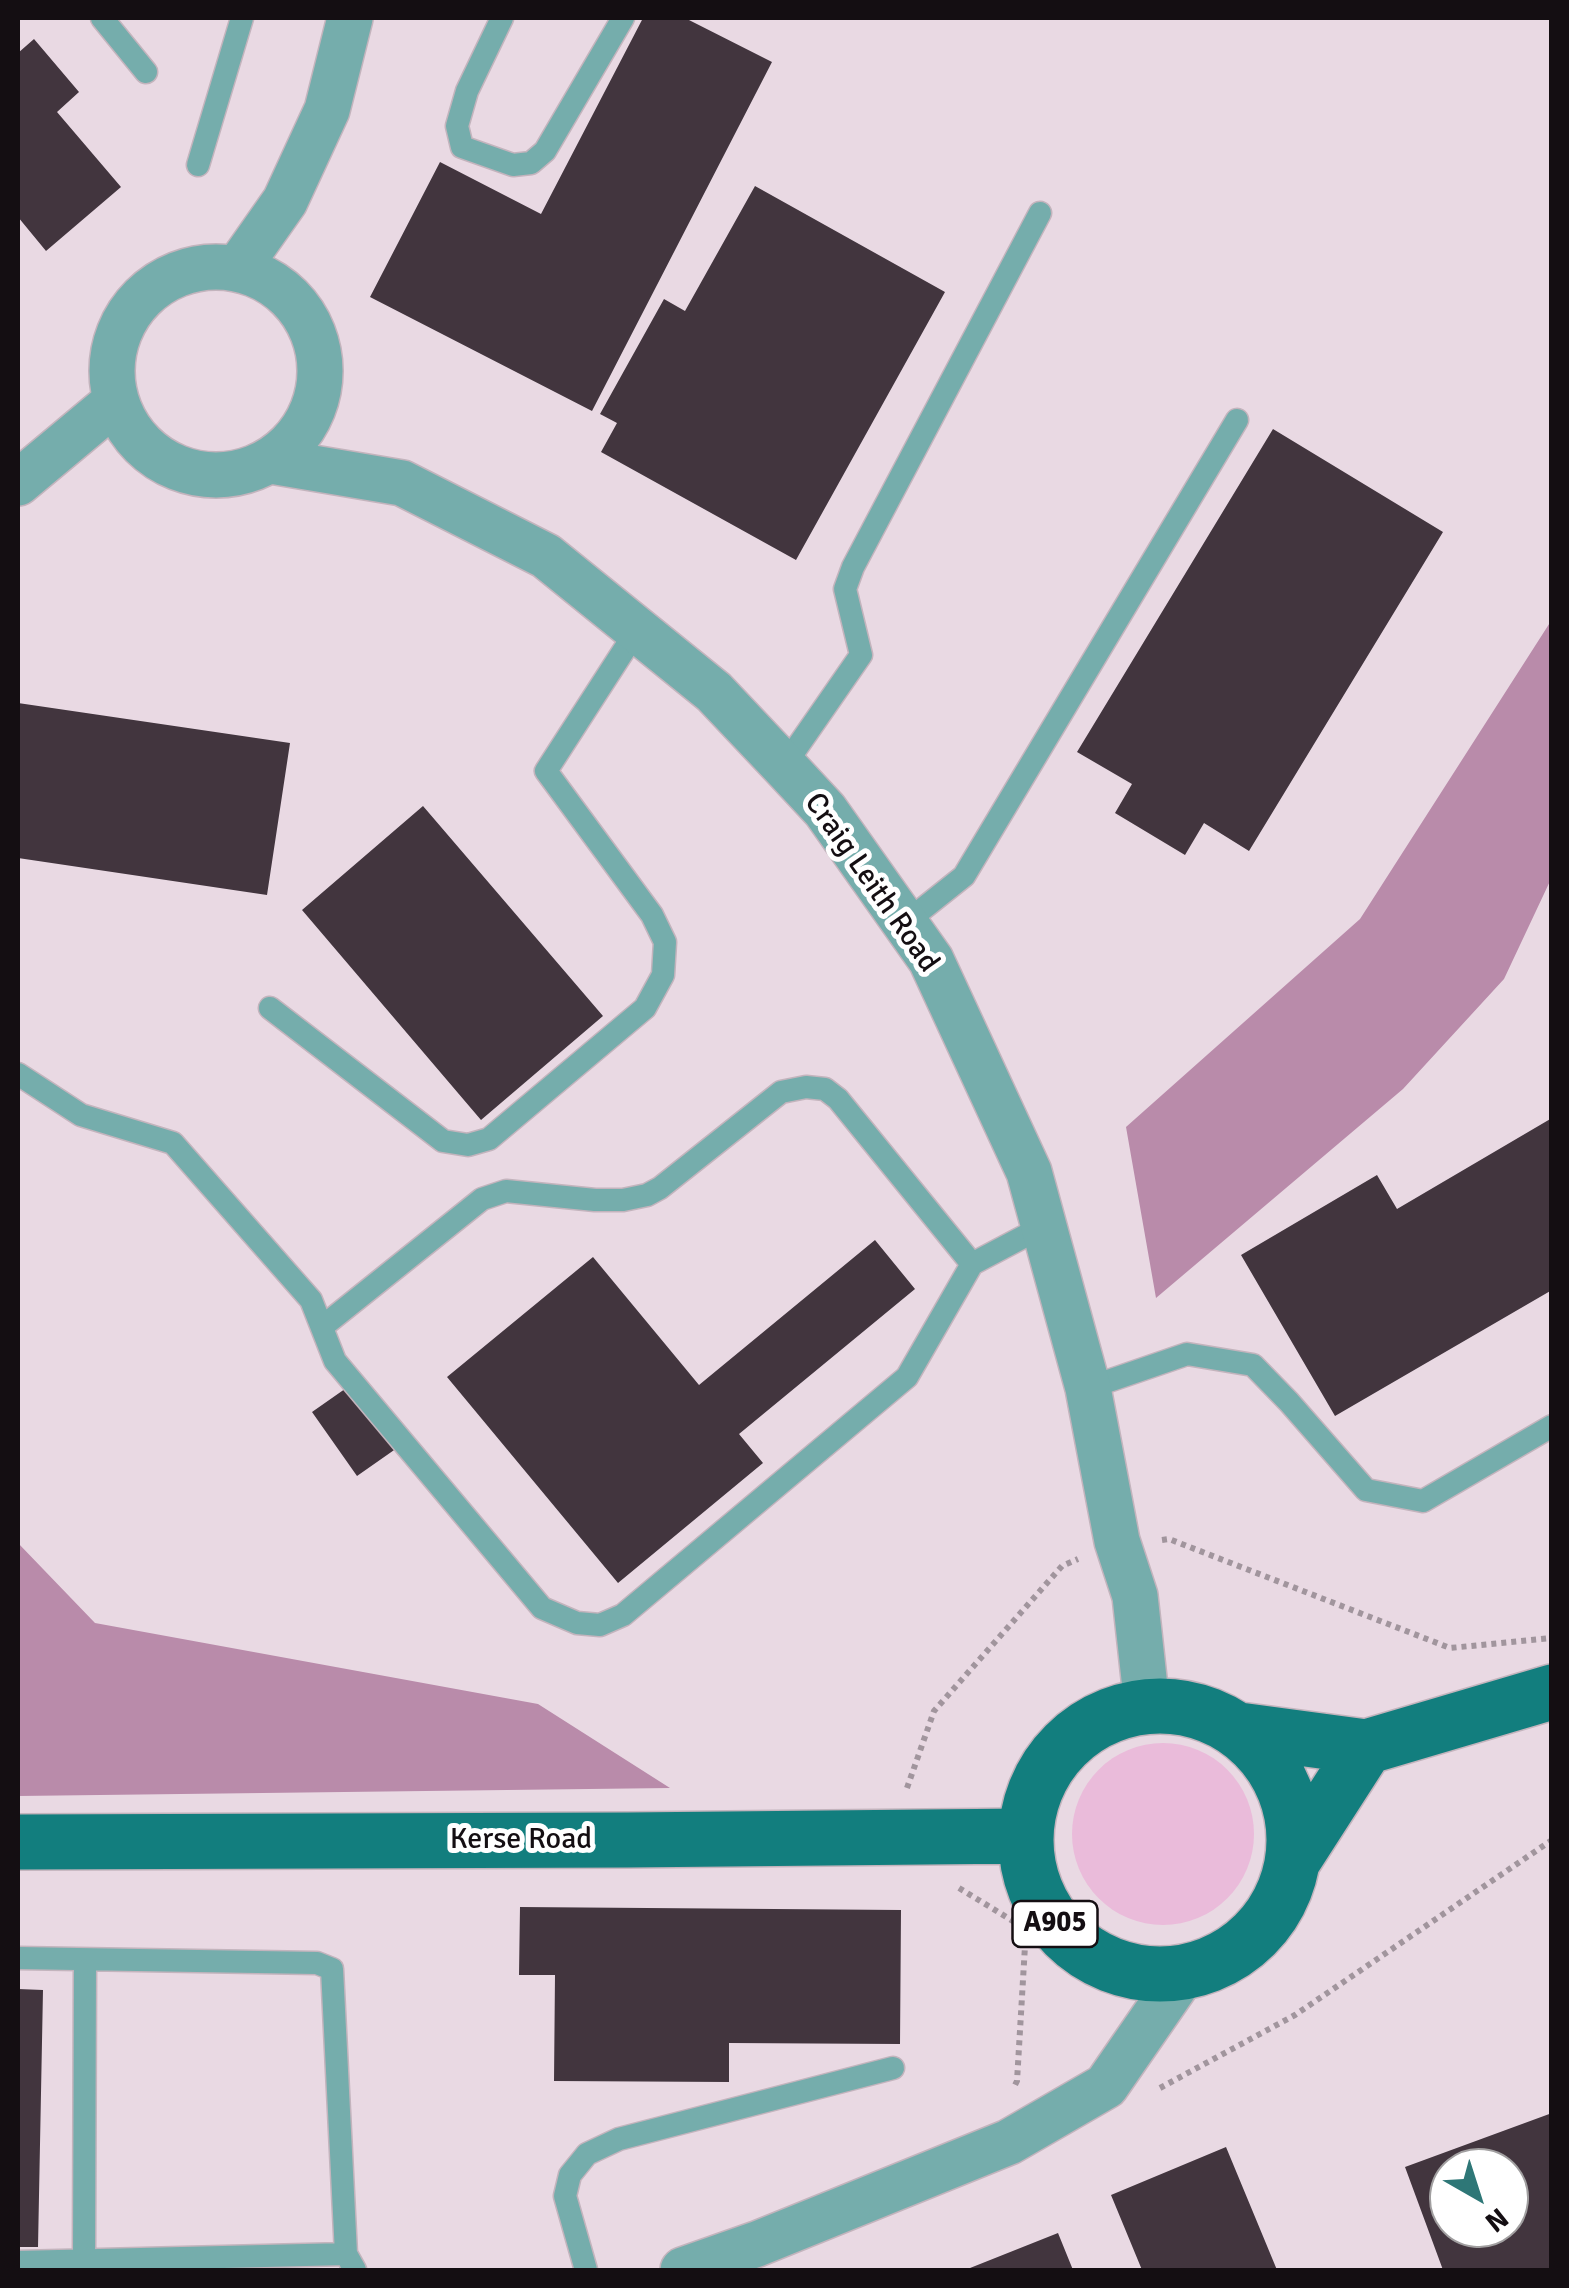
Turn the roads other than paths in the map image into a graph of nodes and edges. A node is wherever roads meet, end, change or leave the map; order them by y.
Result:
1 (102, 18) edge
2 (242, 18) edge
3 (350, 18) edge
4 (502, 18) edge
5 (623, 18) edge
6 (146, 72) dead end
7 (198, 165) dead end
8 (1040, 212) dead end
9 (238, 268) junction
10 (115, 402) junction
11 (1237, 420) dead end
12 (271, 461) junction
13 (18, 484) edge
14 (638, 630) junction
15 (784, 766) junction
16 (904, 923) junction
17 (270, 1008) dead end
18 (18, 1074) edge
19 (1044, 1226) junction
20 (972, 1264) junction
21 (322, 1327) junction
22 (1088, 1388) junction
23 (1552, 1426) edge
24 (1552, 1692) edge
25 (1146, 1706) junction
26 (1238, 1730) junction
27 (1366, 1747) junction
28 (1025, 1836) junction
29 (18, 1842) edge
30 (1294, 1858) junction
31 (18, 1958) edge
32 (85, 1960) junction
33 (1184, 1973) junction
34 (893, 2068) dead end
35 (763, 2257) edge
36 (84, 2260) junction
37 (18, 2262) edge
38 (350, 2262) edge
39 (586, 2270) edge
40 (683, 2270) edge

1 - 6 lane
2 - 7 lane
3 - 9 street
4 - 5 lane
8 - 15 lane
9 - 10 street
9 - 12 street
10 - 12 street
10 - 13 street
11 - 16 lane
12 - 14 street, Craig Leith Road
14 - 15 street, Craig Leith Road
14 - 17 lane
15 - 16 street, Craig Leith Road
16 - 19 street, Craig Leith Road
18 - 21 lane
19 - 20 lane
19 - 22 street, Craig Leith Road
20 - 21 lane
20 - 21 lane
22 - 23 lane
22 - 25 street, Craig Leith Road
24 - 27 main road, A905
25 - 26 main road, A905
25 - 28 main road, A905
26 - 27 main road, A905
26 - 30 main road, A905
27 - 30 main road, A905
28 - 29 main road, Kerse Road
28 - 33 main road, A905
30 - 33 main road, A905
31 - 32 lane
32 - 36 lane
32 - 38 lane
33 - 35 street
34 - 39 lane
35 - 40 street
36 - 37 lane
36 - 38 lane

